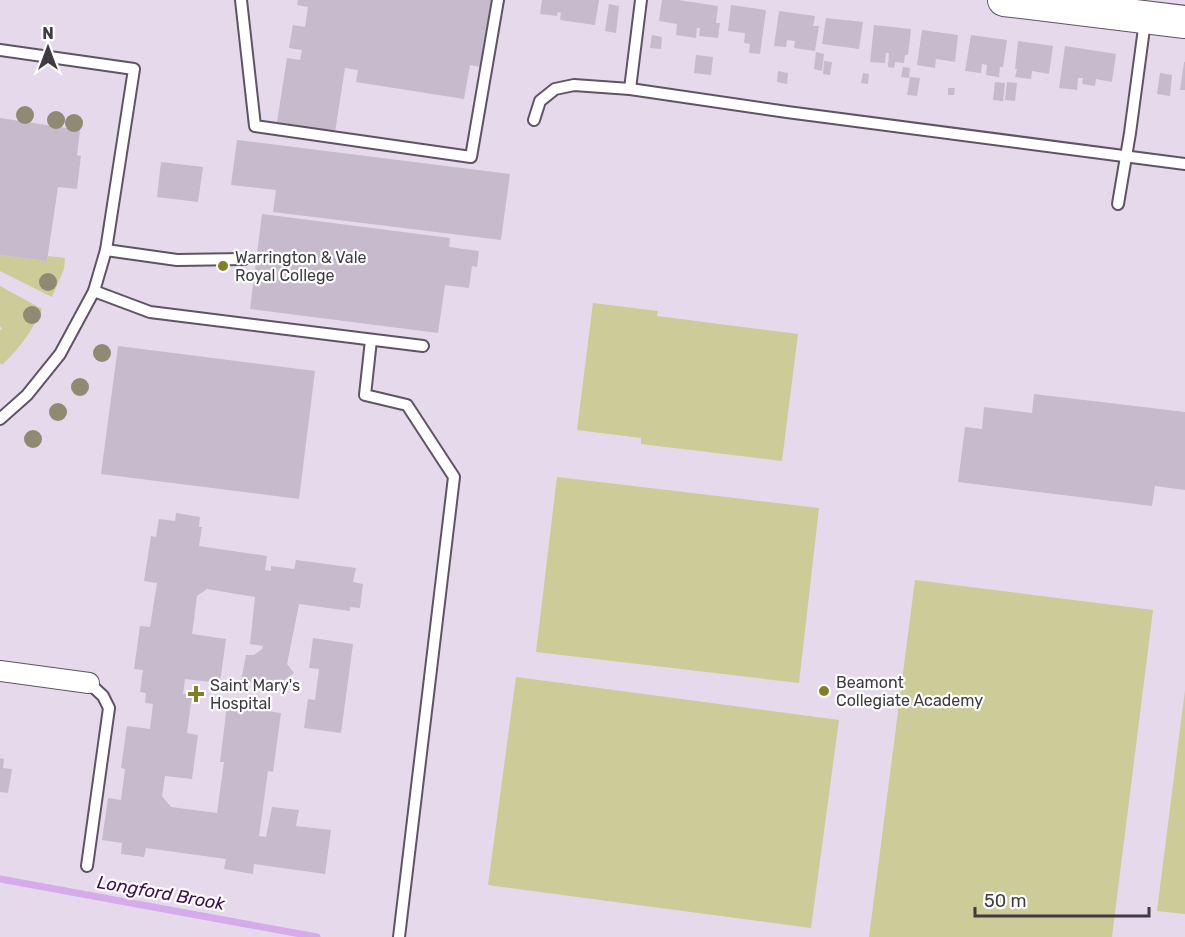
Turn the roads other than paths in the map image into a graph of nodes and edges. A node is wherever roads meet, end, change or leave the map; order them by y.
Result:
1 (241, 0) edge
2 (498, 0) edge
3 (641, 0) edge
4 (1004, 0) edge
5 (1146, 18) junction
6 (1185, 22) edge
7 (0, 50) edge
8 (630, 89) junction
9 (534, 120) dead end
10 (1125, 156) junction
11 (1185, 164) edge
12 (1118, 204) dead end
13 (106, 250) junction
14 (244, 259) dead end
15 (94, 291) junction
16 (371, 340) junction
17 (423, 346) dead end
18 (0, 419) edge
19 (0, 671) edge
20 (89, 683) joint
21 (87, 866) dead end
22 (399, 937) edge

1 - 2 lane
3 - 8 lane
4 - 5 main road
5 - 6 main road
5 - 10 lane
7 - 13 lane
8 - 9 lane
8 - 10 lane
10 - 11 lane
10 - 12 lane
13 - 14 lane
13 - 15 lane
15 - 16 lane
15 - 18 lane
16 - 17 lane
16 - 22 lane
19 - 20 street
20 - 21 lane

